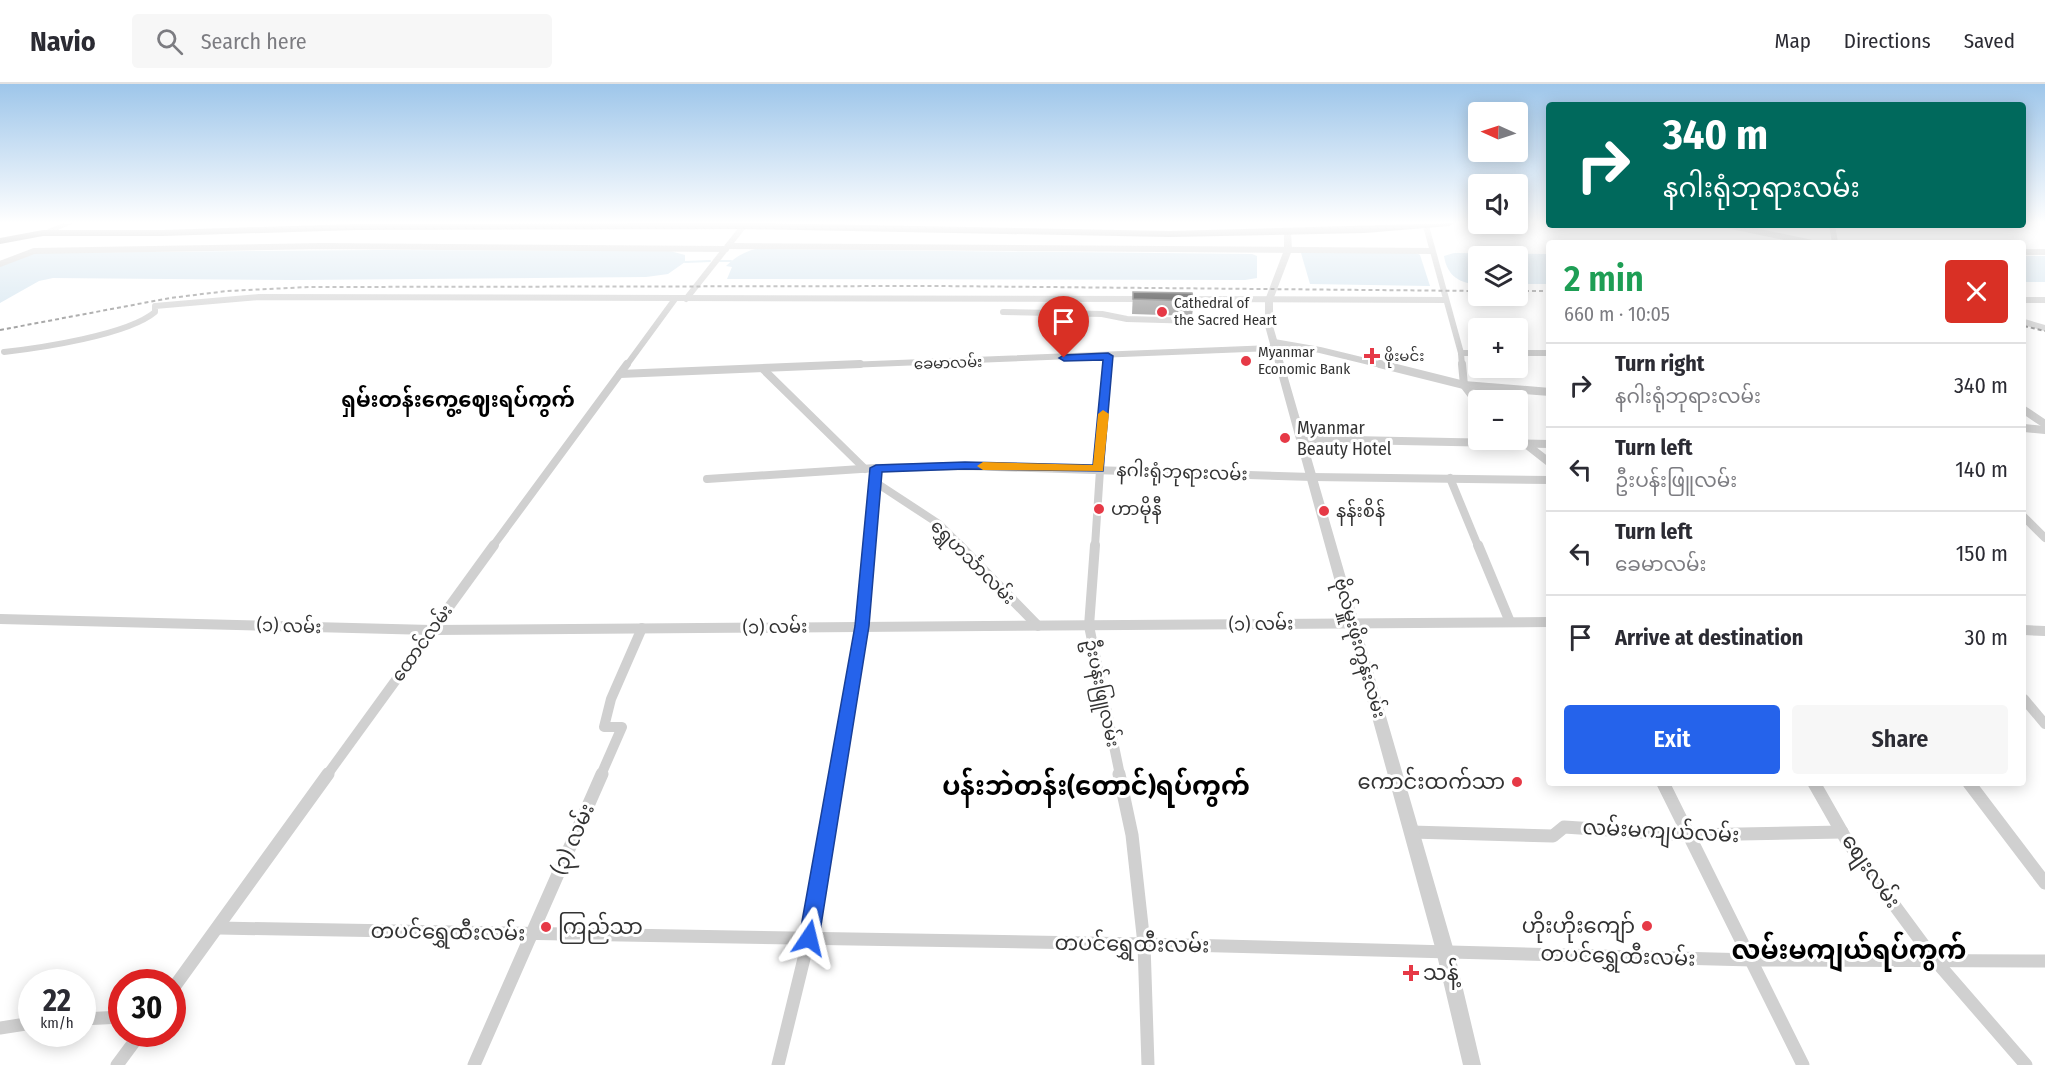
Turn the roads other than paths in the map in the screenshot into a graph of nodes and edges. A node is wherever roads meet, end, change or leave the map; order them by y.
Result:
1 (707, 269) edge
2 (1281, 269) edge
3 (1437, 269) edge
4 (680, 299) junction
5 (1153, 299) edge
6 (1177, 299) edge
7 (1269, 300) junction
8 (1446, 300) junction
9 (2026, 300) edge
10 (2045, 300) edge
11 (1003, 312) dead end
12 (1269, 323) junction
13 (2026, 323) edge
14 (2045, 328) edge
15 (1275, 345) junction
16 (4, 352) dead end
17 (1461, 353) junction
18 (1468, 353) edge
19 (1528, 353) edge
20 (1546, 353) edge
21 (1108, 356) junction
22 (764, 369) junction
23 (620, 375) junction
24 (1464, 385) junction
25 (1468, 392) edge
26 (1546, 392) edge
27 (2026, 411) edge
28 (2045, 424) edge
29 (2026, 428) edge
30 (2045, 430) edge
31 (1301, 439) junction
32 (1468, 440) edge
33 (1528, 441) edge
34 (1546, 443) edge
35 (1528, 446) edge
36 (1546, 460) edge
37 (871, 469) junction
38 (1099, 469) junction
39 (1311, 477) junction
40 (1450, 478) junction
41 (707, 479) dead end
42 (1546, 480) edge
43 (875, 482) junction
44 (2026, 519) edge
45 (2045, 538) edge
46 (0, 618) edge
47 (1352, 622) junction
48 (1510, 622) junction
49 (1546, 622) edge
50 (862, 626) junction
51 (1038, 626) junction
52 (1089, 626) junction
53 (642, 628) junction
54 (431, 630) junction
55 (2026, 630) edge
56 (2045, 631) edge
57 (2026, 701) edge
58 (2045, 723) edge
59 (1664, 786) edge
60 (1816, 786) edge
61 (1971, 786) edge
62 (1411, 832) junction
63 (1842, 832) junction
64 (1688, 836) junction
65 (2045, 883) edge
66 (219, 928) junction
67 (532, 933) junction
68 (809, 938) junction
69 (1144, 944) junction
70 (1445, 951) junction
71 (1934, 959) junction
72 (1752, 960) junction
73 (2045, 961) edge
74 (186, 972) edge
75 (18, 1025) edge
76 (0, 1028) edge
77 (130, 1047) edge
78 (117, 1065) edge
79 (474, 1065) edge
80 (778, 1065) edge
81 (1148, 1065) edge
82 (1472, 1065) edge
83 (1803, 1065) edge
84 (2026, 1065) edge

1 - 4 street, ထောင်လမ်း
2 - 7 street, ဗိုလ်မှူးဖိုးကွန်းလမ်း
3 - 8 street
4 - 5 street
4 - 16 street
4 - 23 street, ထောင်လမ်း
6 - 7 street
7 - 8 street
7 - 12 street, ဗိုလ်မှူးဖိုးကွန်းလမ်း
8 - 17 street
9 - 10 street
11 - 12 street
12 - 15 street, ဗိုလ်မှူးဖိုးကွန်းလမ်း
13 - 14 street
15 - 21 street, ခေမာလမ်း
15 - 24 street, ခေမာလမ်း
15 - 31 street, ဗိုလ်မှူးဖိုးကွန်းလမ်း
17 - 18 street
17 - 24 street
19 - 20 street
21 - 22 street, ခေမာလမ်း
21 - 38 street, ဦးပန်းဖြူလမ်း
22 - 23 street, ခေမာလမ်း
22 - 37 street
23 - 54 street, ထောင်လမ်း
24 - 25 street
24 - 26 street, ခေမာလမ်း
27 - 28 street
29 - 30 street
31 - 32 street
31 - 39 street, ဗိုလ်မှူးဖိုးကွန်းလမ်း
33 - 34 street
35 - 36 street
37 - 38 street, နဂါးရုံဘုရားလမ်း
37 - 41 street, နဂါးရုံဘုရားလမ်း
37 - 43 street
38 - 39 street, နဂါးရုံဘုရားလမ်း
38 - 52 street, ဦးပန်းဖြူလမ်း
39 - 40 street, နဂါးရုံဘုရားလမ်း
39 - 47 street, ဗိုလ်မှူးဖိုးကွန်းလမ်း
40 - 42 street, နဂါးရုံဘုရားလမ်း
40 - 48 street
43 - 50 street
43 - 51 street, ရွှေဟင်္သာလမ်း
44 - 45 street
46 - 54 street, (၁) လမ်း
47 - 48 street, (၁) လမ်း
47 - 52 street, (၁) လမ်း
47 - 62 street, ဗိုလ်မှူးဖိုးကွန်းလမ်း
48 - 49 street, (၁) လမ်း
50 - 51 street, (၁) လမ်း
50 - 53 street, (၁) လမ်း
50 - 68 street
51 - 52 street, (၁) လမ်း
52 - 69 street, ဦးပန်းဖြူလမ်း
53 - 54 street, (၁) လမ်း
53 - 67 street, (၃) လမ်း
54 - 66 street, ထောင်လမ်း
55 - 56 street
57 - 58 street
59 - 64 street
60 - 63 street, စျေးလမ်း
61 - 65 street
62 - 64 street, လမ်းမကျယ်လမ်း
62 - 70 street, ဗိုလ်မှူးဖိုးကွန်းလမ်း
63 - 64 street, လမ်းမကျယ်လမ်း
63 - 71 street, စျေးလမ်း
64 - 72 street
66 - 67 street, တပင်ရွှေထီးလမ်း
66 - 74 street, ထောင်လမ်း
67 - 68 street, တပင်ရွှေထီးလမ်း
67 - 79 street, (၃) လမ်း
68 - 69 street, တပင်ရွှေထီးလမ်း
68 - 80 street
69 - 70 street, တပင်ရွှေထီးလမ်း
69 - 81 street, ဦးပန်းဖြူလမ်း
70 - 72 street, တပင်ရွှေထီးလမ်း
70 - 82 street, ဗိုလ်မှူးဖိုးကွန်းလမ်း
71 - 72 street, တပင်ရွှေထီးလမ်း
71 - 73 street, တပင်ရွှေထီးလမ်း
71 - 84 street, စျေးလမ်း
72 - 83 street
75 - 76 street
77 - 78 street

